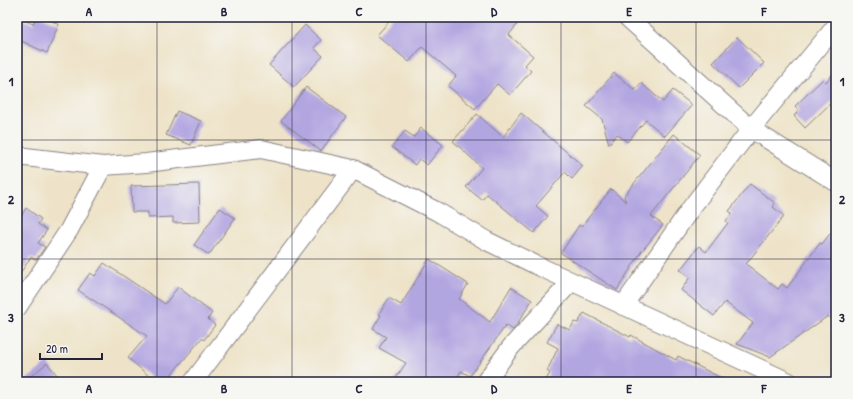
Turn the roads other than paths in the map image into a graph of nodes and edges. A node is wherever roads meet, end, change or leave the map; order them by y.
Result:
1 (627, 17) edge
2 (836, 26) edge
3 (751, 129) junction
4 (17, 156) edge
5 (103, 166) junction
6 (353, 169) junction
7 (836, 182) edge
8 (571, 282) junction
9 (623, 306) junction
10 (17, 308) edge
11 (193, 382) edge
12 (484, 382) edge
13 (789, 382) edge

1 - 3 street
2 - 3 street
3 - 7 street
3 - 9 street
4 - 5 street
5 - 6 street
5 - 10 street
6 - 8 street
6 - 11 street
8 - 9 street
8 - 12 street
9 - 13 street

